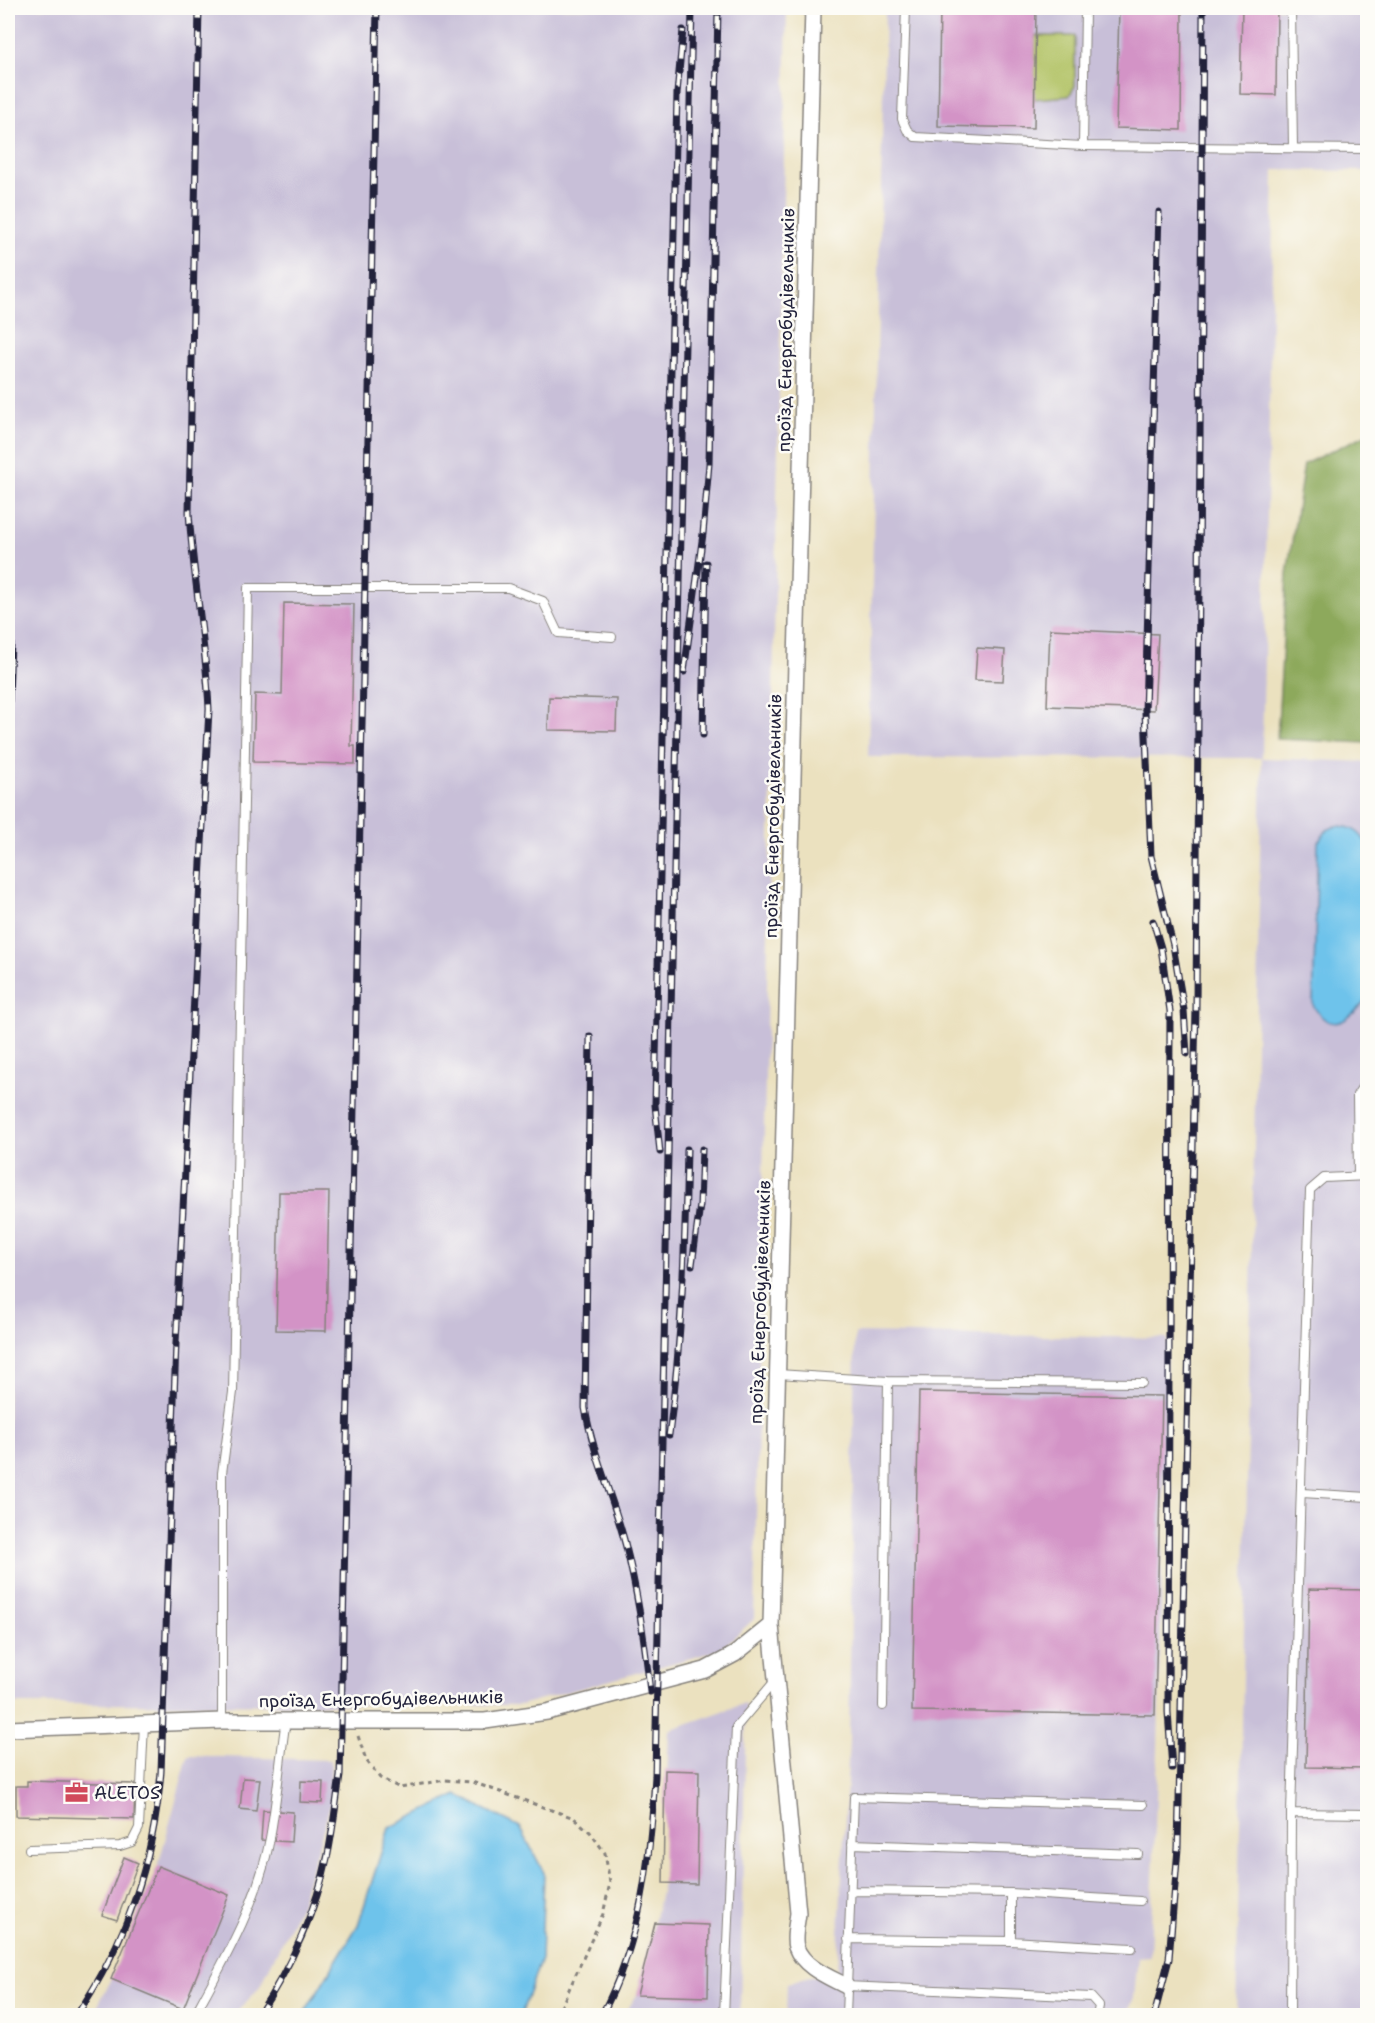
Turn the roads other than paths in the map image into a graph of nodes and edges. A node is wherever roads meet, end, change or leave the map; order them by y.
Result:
1 (813, 8) edge
2 (906, 8) edge
3 (1084, 8) edge
4 (1291, 8) edge
5 (1083, 146) junction
6 (1293, 147) junction
7 (1368, 149) edge
8 (612, 637) dead end
9 (1368, 1078) edge
10 (1358, 1175) junction
11 (1368, 1176) edge
12 (778, 1374) junction
13 (888, 1380) junction
14 (1142, 1383) dead end
15 (1302, 1493) junction
16 (1368, 1497) edge
17 (771, 1625) junction
18 (774, 1682) junction
19 (883, 1706) dead end
20 (286, 1719) junction
21 (222, 1720) junction
22 (144, 1724) junction
23 (8, 1730) edge
24 (1143, 1805) dead end
25 (1291, 1813) junction
26 (1368, 1814) edge
27 (852, 1844) junction
28 (29, 1849) dead end
29 (1138, 1854) dead end
30 (850, 1891) junction
31 (1011, 1893) junction
32 (1140, 1901) dead end
33 (848, 1939) junction
34 (1011, 1941) junction
35 (1132, 1948) dead end
36 (846, 1986) junction
37 (194, 2016) edge
38 (724, 2016) edge
39 (846, 2016) edge
40 (1097, 2016) edge
41 (1290, 2016) edge

1 - 12 street, проїзд Енергобудівельників
2 - 5 lane
3 - 5 lane
4 - 6 lane
5 - 6 lane
6 - 7 lane
8 - 21 lane
9 - 10 lane
10 - 11 lane
10 - 15 lane
12 - 13 lane
12 - 17 street, проїзд Енергобудівельників
13 - 14 lane
13 - 19 lane
15 - 16 lane
15 - 25 lane
17 - 18 street, проїзд Енергобудівельників
17 - 20 street, проїзд Енергобудівельників
18 - 36 street, проїзд Енергобудівельників
18 - 38 lane
20 - 21 street, проїзд Енергобудівельників
20 - 37 lane
21 - 22 street, проїзд Енергобудівельників
22 - 23 street, проїзд Енергобудівельників
22 - 28 lane
24 - 27 lane
25 - 26 lane
25 - 41 lane
27 - 29 lane
27 - 30 lane
30 - 31 lane
30 - 33 lane
31 - 32 lane
31 - 34 lane
33 - 34 lane
33 - 36 lane
34 - 35 lane
36 - 39 lane
36 - 40 lane

